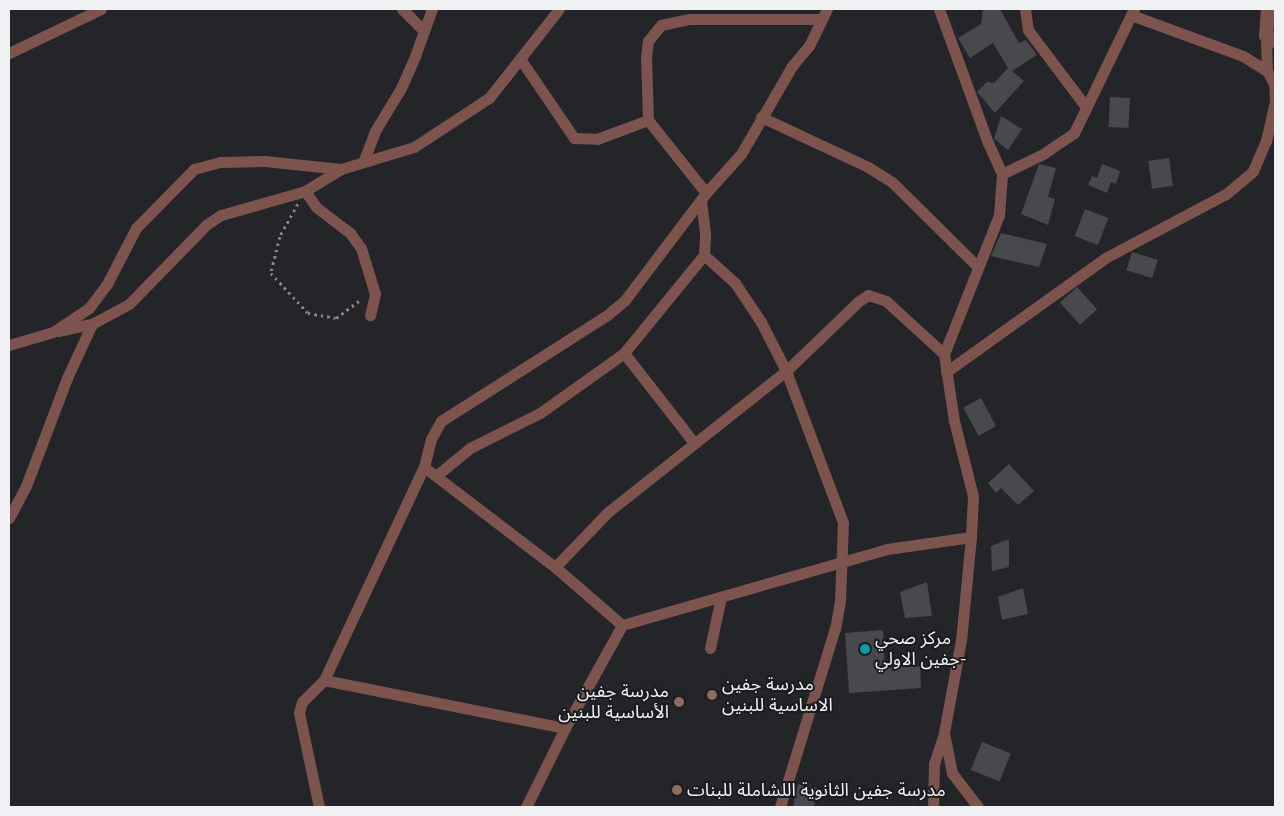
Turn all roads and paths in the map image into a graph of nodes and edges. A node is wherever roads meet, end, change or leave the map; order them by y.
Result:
1 (101, 9) edge
2 (402, 9) edge
3 (432, 9) edge
4 (559, 9) edge
5 (939, 9) edge
6 (1025, 9) edge
7 (1268, 9) edge
8 (1133, 12) edge
9 (824, 14) edge
10 (731, 15) edge
11 (424, 31) junction
12 (1271, 39) edge
13 (9, 53) edge
14 (521, 60) junction
15 (1267, 71) junction
16 (1086, 107) junction
17 (761, 117) junction
18 (648, 120) junction
19 (364, 160) junction
20 (341, 169) junction
21 (1002, 174) junction
22 (306, 191) junction
23 (704, 197) junction
24 (704, 255) junction
25 (977, 266) junction
26 (374, 289) junction
27 (370, 315) dead end
28 (92, 324) junction
29 (53, 332) junction
30 (9, 345) edge
31 (624, 353) junction
32 (944, 354) junction
33 (786, 371) junction
34 (946, 372) junction
35 (694, 444) junction
36 (424, 467) junction
37 (436, 476) junction
38 (9, 518) edge
39 (971, 537) junction
40 (840, 562) junction
41 (555, 567) junction
42 (721, 597) junction
43 (622, 625) junction
44 (710, 648) dead end
45 (324, 680) junction
46 (565, 728) junction
47 (944, 733) junction
48 (319, 807) edge
49 (526, 807) edge
50 (780, 807) edge
51 (933, 807) edge
52 (978, 807) edge

1 - 13 street
2 - 11 street
3 - 11 street
4 - 14 street
5 - 21 street
6 - 16 street
7 - 12 street
8 - 15 street
8 - 16 street
9 - 10 street
9 - 17 street
10 - 18 street
11 - 19 street
12 - 15 street
14 - 18 street
14 - 19 street
15 - 34 street
16 - 21 street
17 - 23 street
17 - 25 street
18 - 23 street
19 - 20 street
20 - 22 street
20 - 29 street
21 - 25 street
22 - 26 street
22 - 26 path
22 - 28 street
23 - 24 street
23 - 36 street
24 - 31 street
24 - 33 street
25 - 32 street
26 - 27 street
28 - 29 street
28 - 38 street
29 - 30 street
31 - 35 street
31 - 37 street
32 - 33 street
32 - 34 street
33 - 35 street
33 - 40 street
34 - 39 street
35 - 41 street
36 - 37 street
36 - 45 street
37 - 41 street
39 - 40 street
39 - 47 street
40 - 42 street
40 - 50 street
41 - 43 street
42 - 43 street
42 - 44 street
43 - 46 street
45 - 46 street
45 - 48 street
46 - 49 street
47 - 51 street
47 - 52 street

